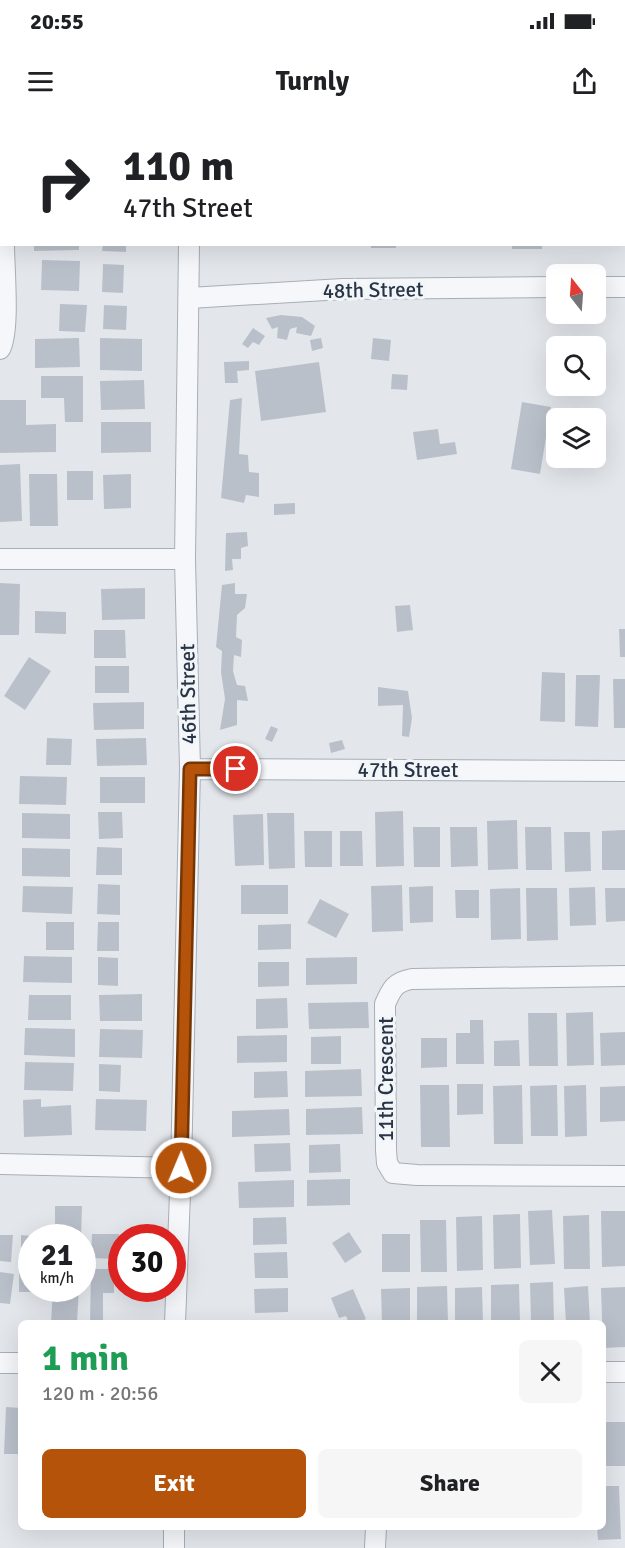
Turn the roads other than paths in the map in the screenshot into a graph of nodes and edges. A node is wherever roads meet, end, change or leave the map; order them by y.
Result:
1 (4, 246) edge
2 (189, 246) edge
3 (546, 287) edge
4 (606, 287) edge
5 (625, 287) edge
6 (189, 298) junction
7 (0, 350) edge
8 (0, 559) edge
9 (185, 559) junction
10 (190, 769) junction
11 (625, 771) edge
12 (625, 976) edge
13 (0, 1164) edge
14 (181, 1168) junction
15 (625, 1176) edge
16 (175, 1320) edge
17 (0, 1363) edge
18 (18, 1363) edge
19 (606, 1372) edge
20 (625, 1372) edge
21 (174, 1530) edge
22 (376, 1530) edge
23 (174, 1548) edge
24 (375, 1548) edge

1 - 7 street
2 - 6 street, 46th Street
3 - 6 street, 48th Street
4 - 5 street
6 - 9 street, 46th Street
8 - 9 street
9 - 10 street, 46th Street
10 - 11 street, 47th Street
10 - 14 street, 46th Street
12 - 15 street, 11th Crescent
13 - 14 street
14 - 16 street, 46th Street
17 - 18 street
19 - 20 street
21 - 23 street
22 - 24 street

